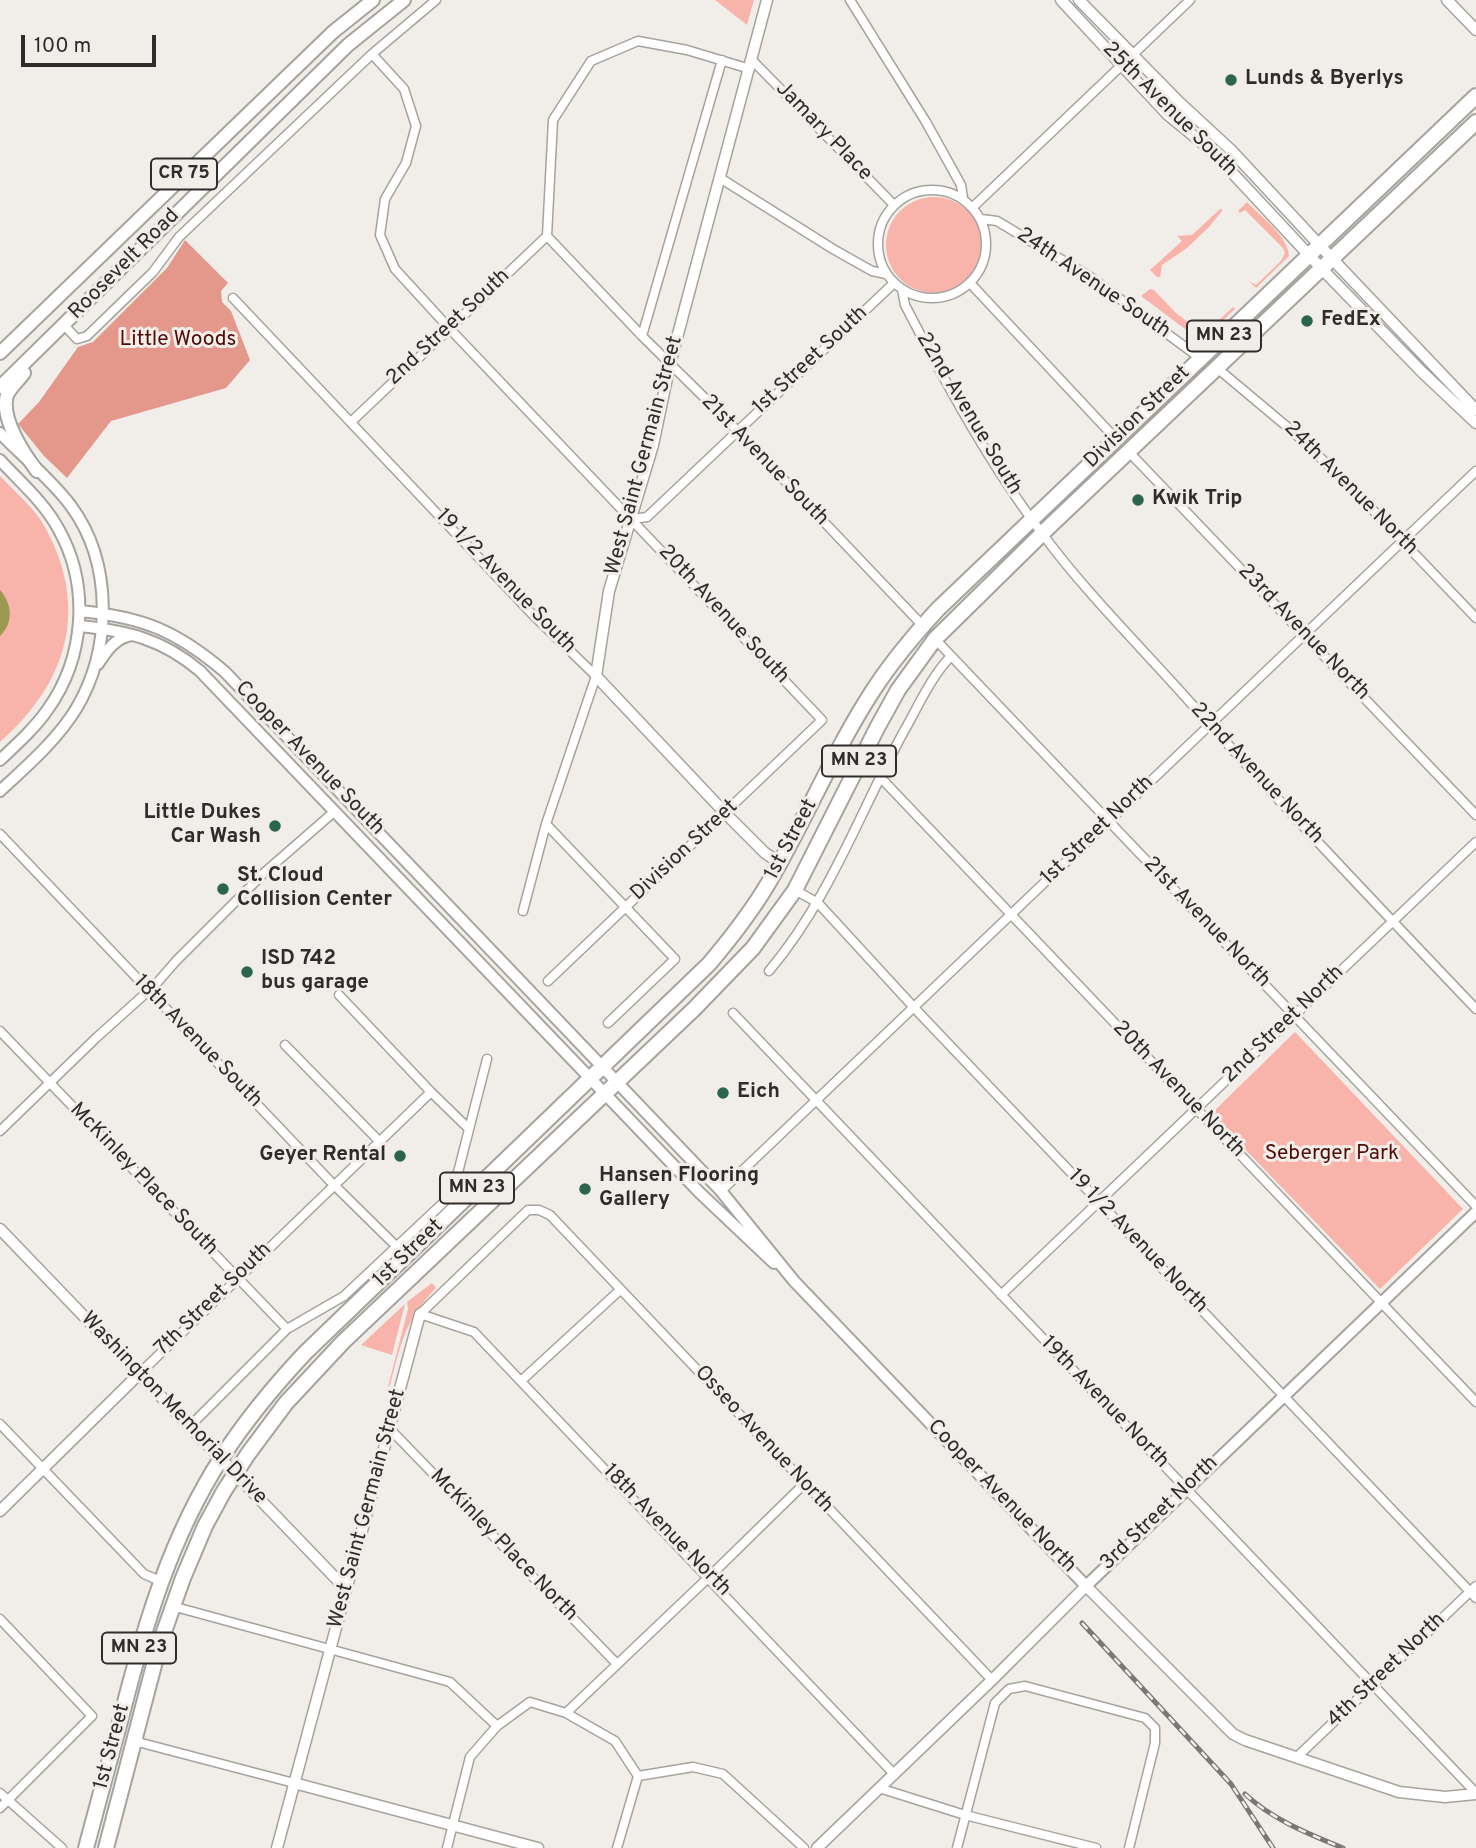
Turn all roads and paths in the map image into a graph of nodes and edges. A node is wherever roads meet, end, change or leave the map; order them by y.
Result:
1 (373, 0) edge
2 (404, 0) edge
3 (436, 0) edge
4 (767, 0) edge
5 (849, 0) edge
6 (1060, 0) edge
7 (1079, 0) edge
8 (1190, 0) edge
9 (1447, 0) edge
10 (1476, 30) edge
11 (372, 54) junction
12 (1132, 55) junction
13 (722, 60) junction
14 (751, 64) junction
15 (1122, 65) junction
16 (1476, 96) edge
17 (1476, 122) edge
18 (720, 178) junction
19 (963, 198) junction
20 (894, 205) junction
21 (973, 207) junction
22 (981, 219) junction
23 (547, 236) junction
24 (1314, 250) junction
25 (1327, 263) junction
26 (886, 274) junction
27 (894, 283) junction
28 (970, 283) junction
29 (902, 289) junction
30 (233, 298) dead end
31 (64, 325) junction
32 (449, 328) junction
33 (642, 336) junction
34 (50, 339) junction
35 (0, 353) edge
36 (1200, 358) junction
37 (670, 364) junction
38 (1217, 368) junction
39 (0, 387) edge
40 (1476, 410) edge
41 (352, 421) junction
42 (1476, 423) edge
43 (737, 431) junction
44 (0, 433) edge
45 (1116, 439) junction
46 (1129, 452) junction
47 (0, 460) edge
48 (37, 471) junction
49 (1476, 471) edge
50 (632, 519) junction
51 (1032, 519) junction
52 (1042, 534) junction
53 (1403, 541) junction
54 (80, 611) junction
55 (102, 613) junction
56 (1476, 618) edge
57 (79, 626) junction
58 (923, 626) junction
59 (102, 629) junction
60 (136, 635) junction
61 (1304, 635) junction
62 (935, 639) junction
63 (951, 656) junction
64 (92, 672) junction
65 (596, 676) junction
66 (822, 720) joint
67 (1210, 725) junction
68 (0, 760) edge
69 (880, 777) junction
70 (0, 791) edge
71 (335, 811) junction
72 (725, 813) junction
73 (1476, 815) edge
74 (1109, 821) junction
75 (546, 824) junction
76 (0, 834) edge
77 (1476, 842) edge
78 (780, 863) junction
79 (795, 890) junction
80 (818, 903) junction
81 (626, 906) junction
82 (523, 911) dead end
83 (1011, 914) junction
84 (1393, 922) junction
85 (769, 971) dead end
86 (548, 981) dead end
87 (148, 991) junction
88 (339, 995) dead end
89 (913, 1007) junction
90 (1476, 1009) edge
91 (733, 1013) dead end
92 (1294, 1016) junction
93 (608, 1023) dead end
94 (0, 1031) edge
95 (285, 1045) dead end
96 (487, 1059) dead end
97 (604, 1068) junction
98 (591, 1079) junction
99 (617, 1082) junction
100 (50, 1083) junction
101 (431, 1092) junction
102 (604, 1094) junction
103 (816, 1100) junction
104 (1196, 1109) junction
105 (468, 1128) junction
106 (0, 1131) edge
107 (380, 1142) junction
108 (334, 1185) junction
109 (721, 1191) junction
110 (1099, 1202) junction
111 (1476, 1206) edge
112 (1476, 1212) edge
113 (0, 1229) edge
114 (397, 1247) junction
115 (237, 1278) junction
116 (794, 1281) junction
117 (620, 1290) junction
118 (1001, 1295) junction
119 (1381, 1303) junction
120 (420, 1314) junction
121 (287, 1329) junction
122 (140, 1373) junction
123 (522, 1380) junction
124 (1283, 1396) junction
125 (1476, 1402) edge
126 (0, 1424) edge
127 (191, 1425) junction
128 (389, 1428) junction
129 (221, 1458) junction
130 (44, 1468) junction
131 (235, 1474) junction
132 (804, 1484) junction
133 (1186, 1489) junction
134 (0, 1511) edge
135 (709, 1577) junction
136 (160, 1581) junction
137 (1086, 1586) junction
138 (346, 1589) junction
139 (1474, 1592) edge
140 (172, 1606) junction
141 (0, 1619) edge
142 (330, 1648) junction
143 (617, 1664) junction
144 (992, 1680) junction
145 (1373, 1685) junction
146 (566, 1713) junction
147 (497, 1726) junction
148 (134, 1741) junction
149 (1298, 1756) junction
150 (894, 1774) junction
151 (638, 1776) junction
152 (294, 1783) junction
153 (879, 1788) junction
154 (0, 1793) edge
155 (1476, 1794) edge
156 (8, 1800) junction
157 (0, 1808) edge
158 (965, 1815) junction
159 (453, 1825) junction
160 (62, 1848) edge
161 (86, 1848) edge
162 (106, 1848) edge
163 (277, 1848) edge
164 (447, 1848) edge
165 (538, 1848) edge
166 (617, 1848) edge
167 (804, 1848) edge
168 (817, 1848) edge
169 (957, 1848) edge
170 (1096, 1848) edge
171 (1129, 1848) edge

1 - 35 main road, Roosevelt Road / CR 75
2 - 31 main road, Roosevelt Road / CR 75
3 - 11 street
4 - 14 street, West Saint Germain Street
5 - 19 street
6 - 15 street, 25th Avenue South
7 - 12 street, 25th Avenue South
8 - 12 street
9 - 10 street
11 - 31 street
11 - 32 street, 20th Avenue South
12 - 15 street
12 - 24 street, 25th Avenue South
13 - 14 street, Jamary Place
13 - 23 street, Jamary Place
13 - 33 street, West Saint Germain Street
14 - 18 street, West Saint Germain Street
14 - 20 street, Jamary Place
15 - 21 street
15 - 24 street, 25th Avenue South
16 - 24 highway, Division Street / MN 23
17 - 25 highway, Division Street / MN 23
18 - 26 street
18 - 37 street, West Saint Germain Street
19 - 20 street
19 - 21 street
20 - 26 street
21 - 22 street
22 - 28 street
22 - 36 street, 24th Avenue South
23 - 32 street, 2nd Street South
23 - 33 street, 21st Avenue South
24 - 25 street
24 - 36 highway, Division Street / MN 23
25 - 38 highway, Division Street / MN 23
25 - 40 street
25 - 42 street
26 - 27 street
27 - 29 street
27 - 43 street, 1st Street South
28 - 29 street
28 - 45 street
29 - 51 street, 22nd Avenue South
30 - 41 street, 19 1/2 Avenue South
31 - 34 main road, Roosevelt Road / CR 75
32 - 41 street, 2nd Street South
32 - 50 street, 20th Avenue South
33 - 37 street, 21st Avenue South
34 - 39 main road, Roosevelt Road / CR 75
34 - 48 main road
36 - 45 highway, Division Street / MN 23
37 - 43 street, 21st Avenue South
37 - 50 street, West Saint Germain Street
38 - 46 highway, Division Street / MN 23
38 - 53 street, 24th Avenue North
41 - 65 street, 19 1/2 Avenue South
43 - 50 street, 1st Street South
43 - 58 street, 21st Avenue South
44 - 48 main road
45 - 51 highway, Division Street / MN 23
46 - 52 highway, Division Street / MN 23
46 - 61 street, 23rd Avenue North
47 - 54 main road
48 - 55 main road
49 - 53 street, 1st Street North
50 - 65 street, West Saint Germain Street
50 - 66 street, 20th Avenue South
51 - 52 street, 22nd Avenue South
51 - 58 highway, Division Street / MN 23
52 - 62 highway, Division Street / MN 23
52 - 67 street, 22nd Avenue North
53 - 56 street, 24th Avenue North
53 - 61 street, 1st Street North
54 - 55 main road, Cooper Avenue South
54 - 57 main road
55 - 59 main road
55 - 97 main road, Cooper Avenue South
57 - 59 main road
57 - 68 main road
58 - 78 highway, 1st Street / MN 23
59 - 60 main road
59 - 64 main road
60 - 64 main road
60 - 71 main road
61 - 67 street, 1st Street North
61 - 73 street, 23rd Avenue North
62 - 63 street, 21st Avenue North
62 - 79 highway, 1st Street / MN 23
63 - 69 street
63 - 74 street, 21st Avenue North
64 - 70 main road
65 - 72 street, 19 1/2 Avenue South
65 - 75 street, West Saint Germain Street
66 - 72 street, Division Street
67 - 74 street, 1st Street North
67 - 84 street, 22nd Avenue North
69 - 80 street
69 - 83 street, 20th Avenue North
71 - 87 street
71 - 98 main road
72 - 78 street, 19 1/2 Avenue South
72 - 81 street, Division Street
74 - 83 street, 1st Street North
74 - 92 street, 21st Avenue North
75 - 81 street
75 - 82 street, West Saint Germain Street
76 - 87 street, 18th Avenue South
77 - 84 street, 2nd Street North
78 - 97 highway, 1st Street / MN 23
79 - 80 street, 19 1/2 Avenue North
79 - 99 highway, 1st Street / MN 23
80 - 85 street
80 - 89 street, 19 1/2 Avenue North
81 - 86 street, Division Street
81 - 93 street
83 - 89 street, 1st Street North
83 - 104 street, 20th Avenue North
84 - 90 street, 22nd Avenue North
84 - 92 street, 2nd Street North
87 - 100 street
87 - 108 street, 18th Avenue South
88 - 101 street
89 - 103 street, 1st Street North
89 - 110 street, 19 1/2 Avenue North
91 - 103 street, 19th Avenue North
92 - 104 street, 2nd Street North
92 - 111 street, 21st Avenue North
94 - 100 street, McKinley Place South
95 - 107 street
96 - 105 street
97 - 98 highway, 1st Street / MN 23
97 - 99 main road, Cooper Avenue North
98 - 102 main road
98 - 129 highway, 1st Street / MN 23
99 - 102 highway, 1st Street / MN 23
99 - 109 main road, Cooper Avenue North
100 - 106 street
100 - 115 street, McKinley Place South
101 - 105 street
101 - 107 street, 7th Street South
102 - 116 main road
102 - 131 highway, 1st Street / MN 23
103 - 109 street, 1st Street North
103 - 118 street, 19th Avenue North
104 - 110 street, 2nd Street North
104 - 119 street, 20th Avenue North
105 - 114 street
107 - 108 street, 7th Street South
108 - 114 street, 18th Avenue South
108 - 115 street, 7th Street South
109 - 116 main road, Cooper Avenue North
110 - 118 street, 2nd Street North
110 - 124 street, 19 1/2 Avenue North
112 - 119 main road, 3rd Street North
113 - 122 street, Washington Memorial Drive
114 - 121 street
115 - 121 street, McKinley Place South
115 - 122 street, 7th Street South
116 - 137 main road, Cooper Avenue North
117 - 120 street, Osseo Avenue North
117 - 123 street
117 - 132 street, Osseo Avenue North
118 - 133 street, 19th Avenue North
119 - 124 main road, 3rd Street North
119 - 125 street, 20th Avenue North
120 - 123 street, 18th Avenue North
120 - 128 street, West Saint Germain Street
121 - 127 street
122 - 127 street, Washington Memorial Drive
122 - 130 street, 7th Street South
123 - 135 street, 18th Avenue North
124 - 133 main road, 3rd Street North
124 - 139 street, 19 1/2 Avenue North
126 - 130 street
127 - 129 street, Washington Memorial Drive
128 - 138 street, West Saint Germain Street
128 - 143 street, McKinley Place North
129 - 131 street, Washington Memorial Drive
129 - 136 highway, 1st Street / MN 23
130 - 134 street, 7th Street South
130 - 136 street
131 - 138 street, Washington Memorial Drive
131 - 140 highway, 1st Street / MN 23
132 - 135 street
132 - 144 street, Osseo Avenue North
133 - 137 main road, 3rd Street North
133 - 145 street, 19th Avenue North
135 - 143 street
135 - 150 street, 18th Avenue North
136 - 161 highway, 1st Street / MN 23
137 - 144 street, 3rd Street North
137 - 149 street, Cooper Avenue North
138 - 142 street, West Saint Germain Street
139 - 145 street, 4th Street North
140 - 142 street
140 - 148 highway, 1st Street / MN 23
141 - 156 street
142 - 147 street
142 - 152 street, West Saint Germain Street
143 - 146 street
144 - 150 street, 3rd Street North
145 - 149 street, 4th Street North
145 - 155 street, 19th Avenue North
146 - 147 street
146 - 151 street
147 - 159 street
148 - 152 street
148 - 162 highway, 1st Street / MN 23
149 - 155 street, Cooper Avenue North
150 - 153 street, 3rd Street North
151 - 166 street
151 - 167 street
152 - 159 street
152 - 163 street, West Saint Germain Street
153 - 158 street
153 - 168 street, 3rd Street North
154 - 156 street
156 - 157 street
156 - 160 street
158 - 169 street
158 - 170 street
158 - 171 street
159 - 164 street
159 - 165 street

